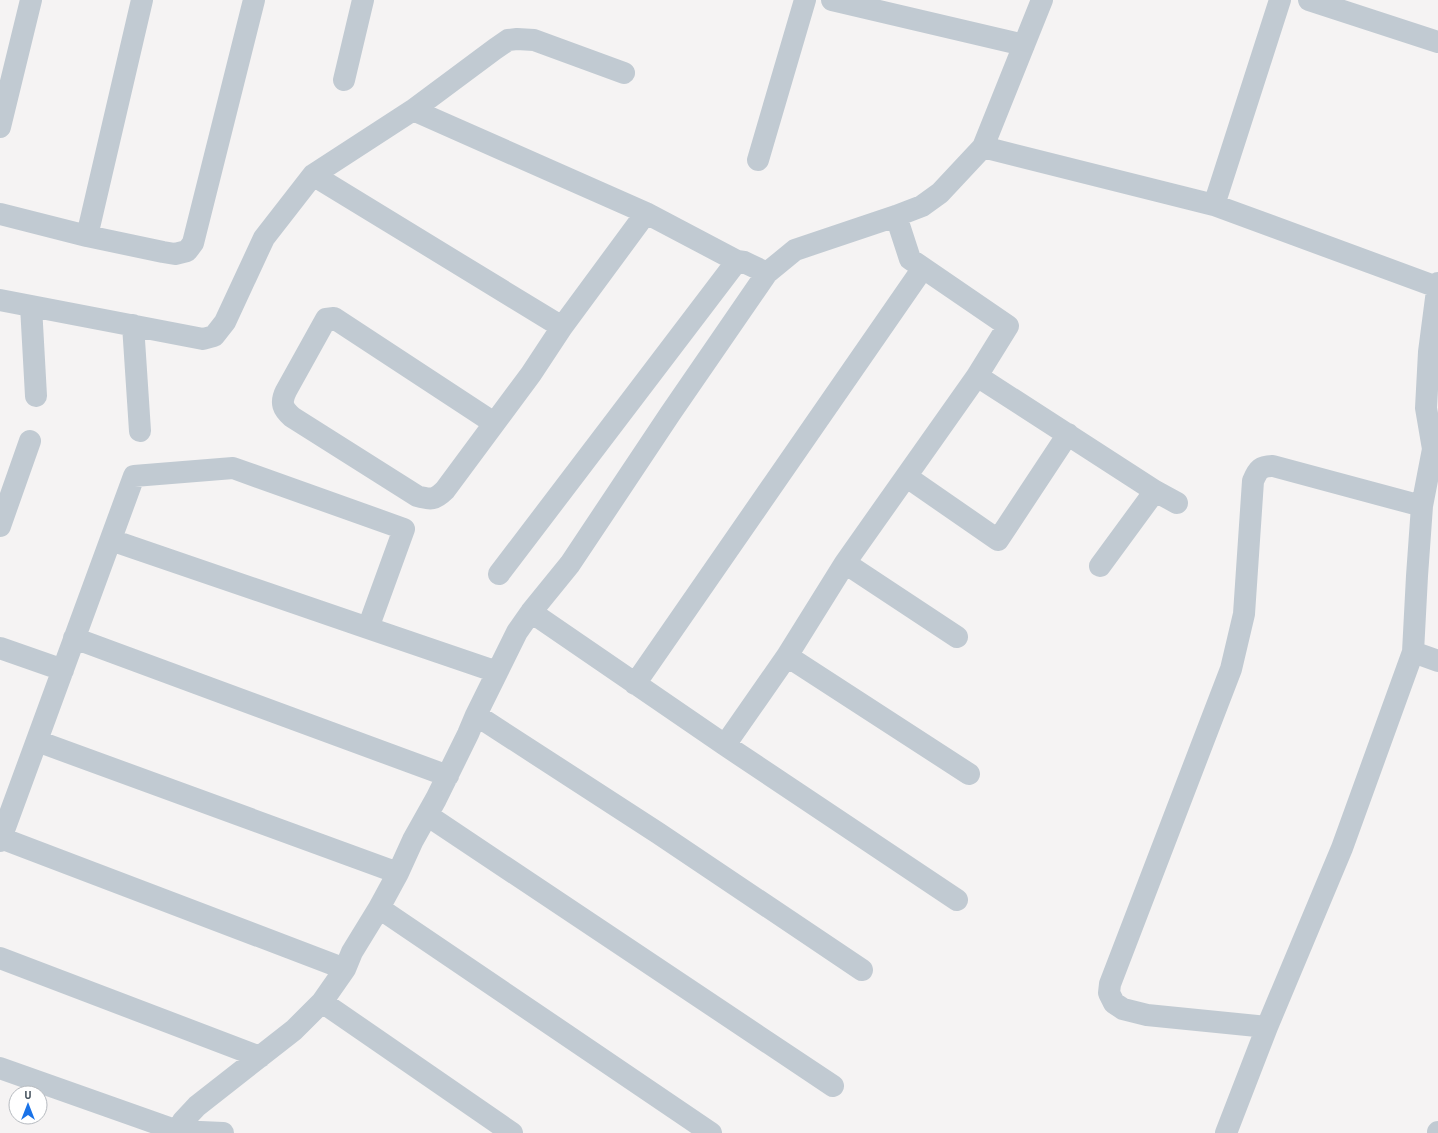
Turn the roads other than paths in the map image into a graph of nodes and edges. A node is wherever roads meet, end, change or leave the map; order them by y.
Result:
1 (31, 0) edge
2 (142, 0) edge
3 (254, 0) edge
4 (363, 0) edge
5 (805, 0) edge
6 (836, 0) edge
7 (1042, 0) edge
8 (1280, 0) edge
9 (1309, 0) edge
10 (1438, 42) edge
11 (1024, 45) junction
12 (624, 73) dead end
13 (344, 80) dead end
14 (414, 110) junction
15 (0, 127) edge
16 (982, 147) junction
17 (758, 160) dead end
18 (313, 175) junction
19 (1214, 205) junction
20 (646, 213) junction
21 (0, 214) edge
22 (896, 216) junction
23 (87, 236) junction
24 (737, 261) junction
25 (923, 268) junction
26 (767, 273) junction
27 (1437, 285) edge
28 (0, 300) edge
29 (31, 306) junction
30 (133, 325) junction
31 (562, 327) junction
32 (977, 376) junction
33 (36, 396) dead end
34 (494, 422) junction
35 (140, 431) dead end
36 (1068, 434) junction
37 (30, 441) dead end
38 (1436, 449) edge
39 (907, 477) junction
40 (1155, 491) junction
41 (1177, 503) dead end
42 (1422, 506) junction
43 (0, 526) edge
44 (111, 540) junction
45 (845, 563) junction
46 (1100, 566) dead end
47 (499, 574) dead end
48 (530, 612) junction
49 (368, 628) junction
50 (957, 637) dead end
51 (74, 638) junction
52 (0, 648) edge
53 (1413, 652) junction
54 (787, 656) junction
55 (1438, 661) edge
56 (63, 670) junction
57 (497, 672) junction
58 (635, 684) junction
59 (476, 715) junction
60 (37, 741) junction
61 (726, 745) junction
62 (969, 774) dead end
63 (448, 776) junction
64 (427, 815) junction
65 (1, 839) edge
66 (398, 873) junction
67 (957, 900) dead end
68 (379, 908) junction
69 (0, 958) edge
70 (345, 969) junction
71 (862, 970) dead end
72 (322, 1002) junction
73 (1267, 1027) junction
74 (260, 1057) junction
75 (0, 1068) edge
76 (833, 1086) dead end
77 (178, 1132) edge
78 (223, 1133) edge
79 (512, 1133) edge
80 (711, 1133) edge
81 (1226, 1133) edge

1 - 15 street
2 - 23 street
3 - 23 street
4 - 13 street
5 - 17 street
6 - 11 street
7 - 11 street
8 - 19 street
9 - 10 street
11 - 16 street
12 - 14 street
14 - 18 street
14 - 20 street
16 - 19 street
16 - 22 street
18 - 30 street
18 - 31 street
19 - 27 street
20 - 24 street
20 - 31 street
21 - 23 street
22 - 25 street
22 - 26 street
24 - 26 street
24 - 47 street
25 - 32 street
25 - 58 street
26 - 48 street
27 - 38 street
28 - 29 street
29 - 30 street
29 - 33 street
30 - 35 street
31 - 34 street
32 - 36 street
32 - 39 street
34 - 34 street
36 - 39 street
36 - 40 street
37 - 43 street
38 - 42 street
39 - 45 street
40 - 41 street
40 - 46 street
42 - 53 street
42 - 73 street
44 - 49 street
44 - 49 street
44 - 51 street
45 - 50 street
45 - 54 street
48 - 57 street
48 - 58 street
49 - 57 street
51 - 56 street
51 - 63 street
52 - 56 street
53 - 55 street
53 - 73 street
54 - 61 street
54 - 62 street
56 - 60 street
57 - 59 street
58 - 61 street
59 - 63 street
59 - 71 street
60 - 65 street
60 - 66 street
61 - 67 street
63 - 64 street
64 - 66 street
64 - 76 street
65 - 70 street
66 - 68 street
68 - 70 street
68 - 80 street
69 - 74 street
70 - 72 street
72 - 74 street
72 - 79 street
73 - 81 street
74 - 77 street
75 - 77 street
77 - 78 street

